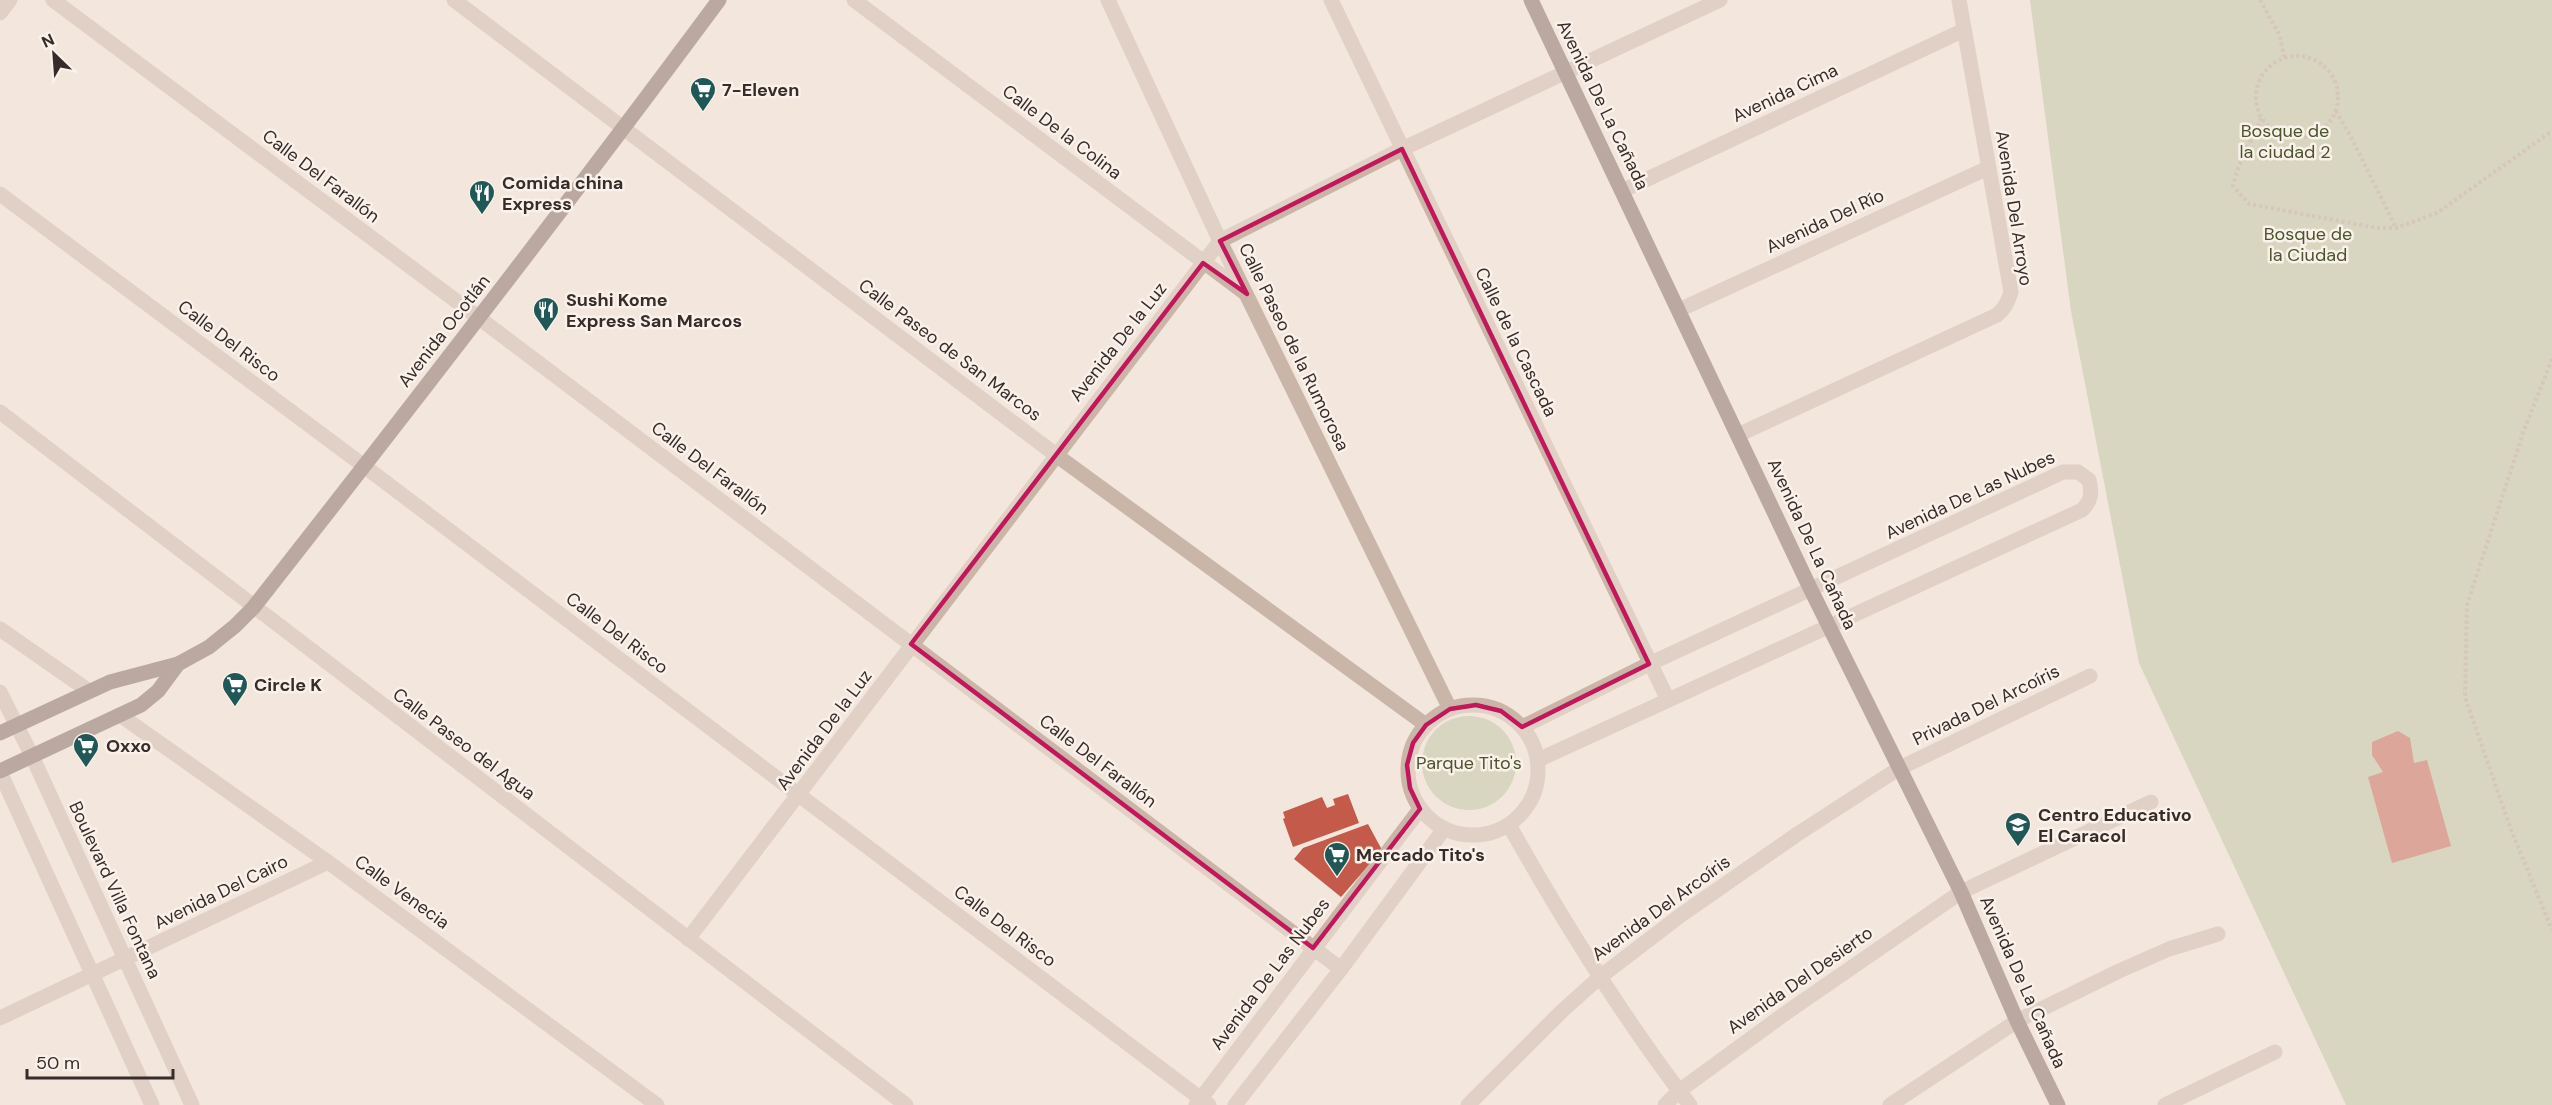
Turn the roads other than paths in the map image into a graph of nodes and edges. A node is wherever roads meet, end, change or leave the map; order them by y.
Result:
1 (10, 0) edge
2 (53, 0) edge
3 (454, 0) edge
4 (719, 0) edge
5 (854, 0) edge
6 (1108, 0) edge
7 (1331, 0) edge
8 (1531, 0) edge
9 (1720, 0) edge
10 (1959, 0) edge
11 (0, 13) edge
12 (1964, 30) junction
13 (1565, 73) junction
14 (625, 127) junction
15 (1402, 149) junction
16 (1988, 168) junction
17 (1622, 191) junction
18 (0, 194) edge
19 (1220, 241) junction
20 (1203, 263) junction
21 (1247, 294) junction
22 (1679, 310) junction
23 (479, 318) junction
24 (0, 412) edge
25 (1738, 435) junction
26 (1056, 454) junction
27 (364, 466) junction
28 (1811, 590) junction
29 (253, 608) junction
30 (1829, 626) junction
31 (0, 629) edge
32 (911, 644) junction
33 (178, 664) junction
34 (1649, 664) junction
35 (2090, 676) dead end
36 (89, 691) junction
37 (0, 692) edge
38 (1668, 700) junction
39 (1450, 709) junction
40 (120, 715) junction
41 (17, 725) junction
42 (1426, 725) junction
43 (1522, 727) junction
44 (0, 733) edge
45 (32, 756) junction
46 (1538, 760) junction
47 (1898, 769) junction
48 (0, 771) edge
49 (799, 796) junction
50 (2151, 802) dead end
51 (1420, 809) junction
52 (1509, 825) junction
53 (1444, 829) junction
54 (328, 862) junction
55 (1961, 892) junction
56 (2218, 934) dead end
57 (688, 939) junction
58 (1313, 948) junction
59 (125, 960) junction
60 (1341, 969) junction
61 (93, 975) junction
62 (1600, 977) junction
63 (0, 1018) edge
64 (2017, 1021) junction
65 (2275, 1052) dead end
66 (1679, 1091) junction
67 (1202, 1103) edge
68 (152, 1105) edge
69 (192, 1105) edge
70 (657, 1105) edge
71 (906, 1105) edge
72 (1235, 1105) edge
73 (1468, 1105) edge
74 (1665, 1105) edge
75 (1690, 1105) edge
76 (1890, 1105) edge
77 (2058, 1105) edge
78 (2165, 1105) edge

1 - 11 street
2 - 23 street, Calle Del Farallón
3 - 14 street, Calle Paseo de San Marcos
4 - 14 main road, Avenida Ocotlán
5 - 20 street, Calle De la Colina
6 - 19 street, Calle Paseo de la Rumorosa
7 - 15 street, Calle de la Cascada
8 - 13 main road, Avenida De La Cañada
9 - 13 street, Avenida De la Luz
10 - 12 street, Avenida Del Arroyo
12 - 16 street, Avenida Del Arroyo
12 - 17 street, Avenida Cima
13 - 15 street, Avenida De la Luz
13 - 17 main road, Avenida De La Cañada
14 - 23 main road, Avenida Ocotlán
14 - 26 street, Calle Paseo de San Marcos
15 - 19 street, Avenida De la Luz
15 - 34 street, Calle de la Cascada
16 - 22 street, Avenida Del Río
16 - 25 street, Avenida Del Arroyo
17 - 22 main road, Avenida De La Cañada
18 - 27 street, Calle Del Risco
19 - 20 street, Avenida De la Luz
19 - 21 street, Calle Paseo de la Rumorosa
20 - 21 street, Calle De la Colina
20 - 26 street, Avenida De la Luz
21 - 39 street, Calle Paseo de la Rumorosa
22 - 25 main road, Avenida De La Cañada
23 - 27 main road, Avenida Ocotlán
23 - 32 street, Calle Del Farallón
24 - 29 street, Calle Paseo del Agua
25 - 28 main road, Avenida De La Cañada
26 - 32 street, Avenida De la Luz
26 - 42 street, Calle Paseo de San Marcos
27 - 29 main road, Avenida Ocotlán
27 - 49 street, Calle Del Risco
28 - 30 main road, Avenida De La Cañada
28 - 30 street, Avenida De Las Nubes
28 - 34 street, Avenida De Las Nubes
29 - 33 main road, Avenida Ocotlán
29 - 57 street, Calle Paseo del Agua
30 - 38 street, Avenida De Las Nubes
30 - 47 main road, Avenida De La Cañada
31 - 36 street
32 - 49 street, Avenida De la Luz
32 - 58 street, Calle Del Farallón
33 - 36 main road, Avenida Ocotlán
33 - 40 main road, Avenida Ocotlán
34 - 38 street, Calle de la Cascada
34 - 43 street, Avenida De Las Nubes
35 - 47 street, Privada Del Arcoíris
36 - 41 main road, Avenida Ocotlán
37 - 41 street, Boulevard Villa Fontana
38 - 46 street, Avenida De Las Nubes
39 - 42 street
39 - 43 street
40 - 45 main road, Avenida Ocotlán
40 - 54 street, Calle Venecia
41 - 44 main road, Avenida Ocotlán
41 - 45 street, Boulevard Villa Fontana
42 - 51 street
43 - 46 street
45 - 48 main road, Avenida Ocotlán
45 - 59 street, Boulevard Villa Fontana
46 - 52 street
47 - 55 main road, Avenida De La Cañada
47 - 62 street, Avenida Del Arcoíris
48 - 61 street
49 - 57 street, Avenida De la Luz
49 - 67 street, Calle Del Risco
50 - 55 street, Avenida Del Desierto
51 - 53 street
51 - 58 street, Avenida De Las Nubes
52 - 53 street
52 - 62 street
53 - 60 street
54 - 59 street, Avenida Del Cairo
54 - 70 street, Calle Venecia
55 - 64 main road, Avenida De La Cañada
55 - 66 street, Avenida Del Desierto
56 - 64 street
57 - 71 street, Calle Paseo del Agua
58 - 60 street, Calle Del Farallón
58 - 67 street, Avenida De Las Nubes
59 - 61 street, Avenida Del Cairo
59 - 69 street, Boulevard Villa Fontana
60 - 72 street
61 - 63 street, Avenida Del Cairo
61 - 68 street
62 - 66 street
62 - 73 street, Avenida Del Arcoíris
64 - 76 street
64 - 77 main road, Avenida De La Cañada
65 - 78 street
66 - 74 street, Avenida Del Desierto
66 - 75 street

